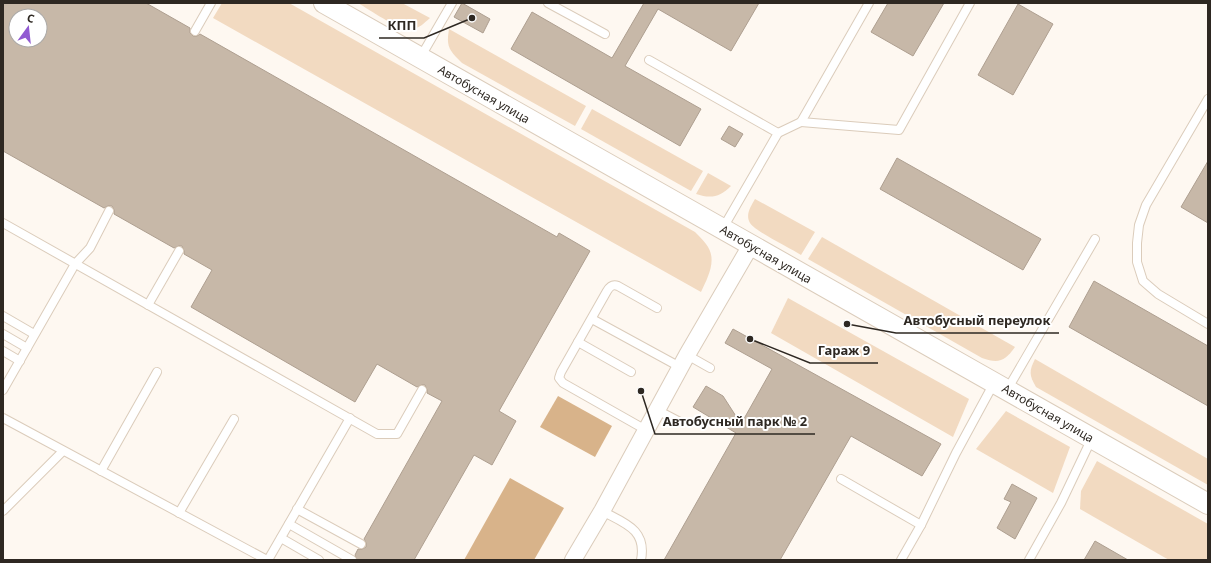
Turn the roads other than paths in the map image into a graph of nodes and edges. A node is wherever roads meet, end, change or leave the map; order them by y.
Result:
1 (211, 3) edge
2 (324, 3) edge
3 (452, 3) edge
4 (548, 3) edge
5 (869, 3) edge
6 (970, 3) edge
7 (195, 31) dead end
8 (605, 34) dead end
9 (420, 58) junction
10 (649, 60) dead end
11 (1208, 99) edge
12 (801, 122) junction
13 (778, 133) junction
14 (109, 211) dead end
15 (3, 223) edge
16 (723, 229) junction
17 (1095, 239) dead end
18 (751, 245) junction
19 (178, 251) dead end
20 (75, 264) junction
21 (148, 305) junction
22 (657, 308) dead end
23 (3, 316) edge
24 (592, 319) junction
25 (1208, 324) edge
26 (3, 334) edge
27 (34, 334) junction
28 (578, 342) junction
29 (27, 348) junction
30 (3, 351) edge
31 (20, 360) junction
32 (684, 361) junction
33 (710, 368) dead end
34 (157, 372) dead end
35 (631, 372) dead end
36 (1000, 386) junction
37 (3, 390) edge
38 (422, 390) dead end
39 (657, 410) junction
40 (3, 418) edge
41 (350, 418) junction
42 (234, 419) dead end
43 (680, 422) dead end
44 (646, 430) junction
45 (1092, 438) junction
46 (63, 451) junction
47 (101, 471) junction
48 (841, 479) dead end
49 (1208, 504) edge
50 (297, 509) junction
51 (602, 511) junction
52 (3, 512) edge
53 (179, 513) junction
54 (289, 524) junction
55 (921, 526) junction
56 (280, 538) junction
57 (361, 544) dead end
58 (268, 560) edge
59 (319, 560) edge
60 (352, 560) edge
61 (573, 560) edge
62 (641, 560) edge
63 (901, 560) edge
64 (1029, 560) edge

1 - 7 lane
2 - 9 street, Автобусная улица
3 - 9 lane
4 - 8 lane
5 - 12 lane
6 - 12 lane
9 - 16 street, Автобусная улица
10 - 13 lane
11 - 25 lane
12 - 13 lane
13 - 16 lane
14 - 20 lane
15 - 20 lane
16 - 18 street, Автобусная улица
17 - 36 lane
18 - 32 street
18 - 36 street, Автобусная улица
19 - 21 lane
20 - 21 lane
20 - 27 lane
21 - 41 lane
22 - 24 lane
23 - 27 lane
24 - 28 lane
24 - 32 lane
26 - 29 lane
27 - 29 lane
28 - 35 lane
28 - 44 lane
29 - 31 lane
30 - 31 lane
31 - 37 lane
32 - 33 lane
32 - 39 street
34 - 47 lane
36 - 45 street, Автобусная улица
36 - 55 lane
38 - 41 lane
39 - 43 lane
39 - 44 street
40 - 46 lane
41 - 50 lane
42 - 53 lane
44 - 51 street
45 - 49 street, Автобусная улица
45 - 64 lane
46 - 47 lane
46 - 52 lane
47 - 53 lane
48 - 55 lane
50 - 54 lane
50 - 57 lane
51 - 61 street
51 - 62 lane
53 - 58 lane
54 - 56 lane
54 - 60 lane
55 - 63 lane
56 - 58 lane
56 - 59 lane

